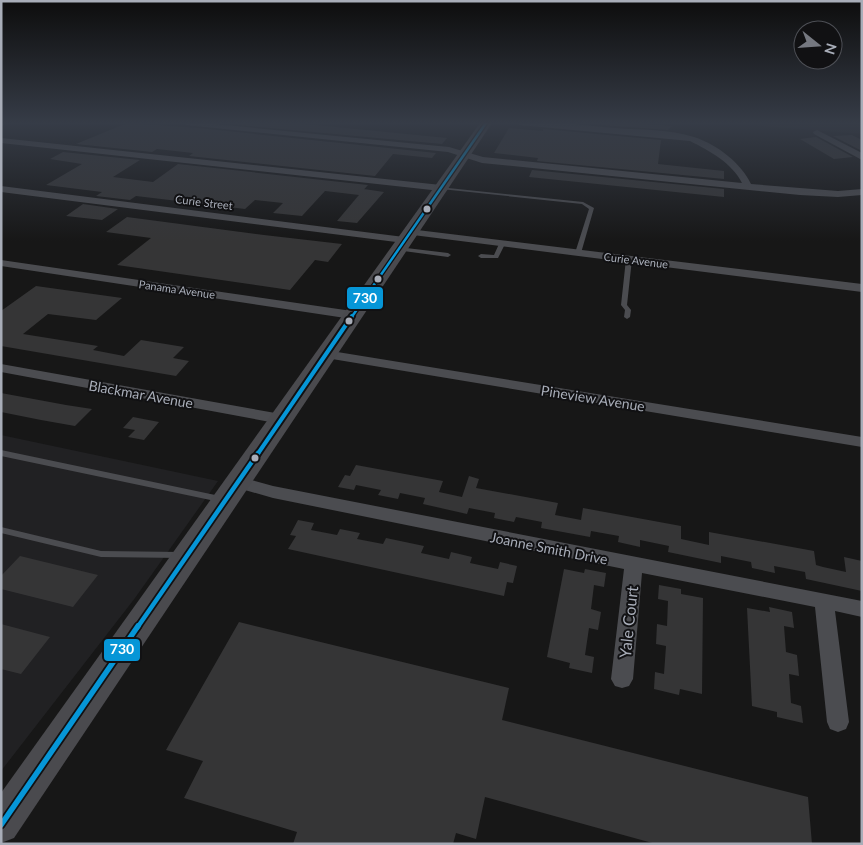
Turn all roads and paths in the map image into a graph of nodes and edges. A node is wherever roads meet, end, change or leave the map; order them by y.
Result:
1 (207, 162) edge
2 (459, 162) edge
3 (507, 162) edge
4 (730, 162) edge
5 (748, 186) junction
6 (441, 188) junction
7 (1, 189) edge
8 (862, 192) edge
9 (404, 241) junction
10 (502, 244) junction
11 (578, 253) junction
12 (448, 255) dead end
13 (481, 256) dead end
14 (629, 259) junction
15 (1, 263) edge
16 (862, 288) edge
17 (352, 315) junction
18 (627, 317) dead end
19 (325, 354) junction
20 (1, 368) edge
21 (281, 419) junction
22 (862, 442) edge
23 (1, 453) edge
24 (231, 491) junction
25 (1, 530) edge
26 (187, 555) junction
27 (634, 565) junction
28 (824, 601) junction
29 (862, 609) edge
30 (622, 679) dead end
31 (838, 722) dead end
32 (1, 825) edge

1 - 6 street
2 - 6 main road
3 - 5 street
4 - 5 street
5 - 8 street
6 - 9 main road
6 - 11 lane
7 - 9 street, Curie Street
9 - 10 street, Curie Avenue
9 - 12 lane
9 - 17 main road
10 - 11 street, Curie Avenue
10 - 13 lane
11 - 14 street, Curie Avenue
14 - 16 street, Curie Avenue
14 - 18 lane
15 - 17 street, Panama Avenue
17 - 19 main road
19 - 21 main road
19 - 22 street, Pineview Avenue
20 - 21 street, Blackmar Avenue
21 - 24 main road
23 - 24 lane
24 - 26 main road
24 - 27 street, Joanne Smith Drive
25 - 26 lane
26 - 32 main road
27 - 28 street, Joanne Smith Drive
27 - 30 street, Yale Court
28 - 29 street, Joanne Smith Drive
28 - 31 street

